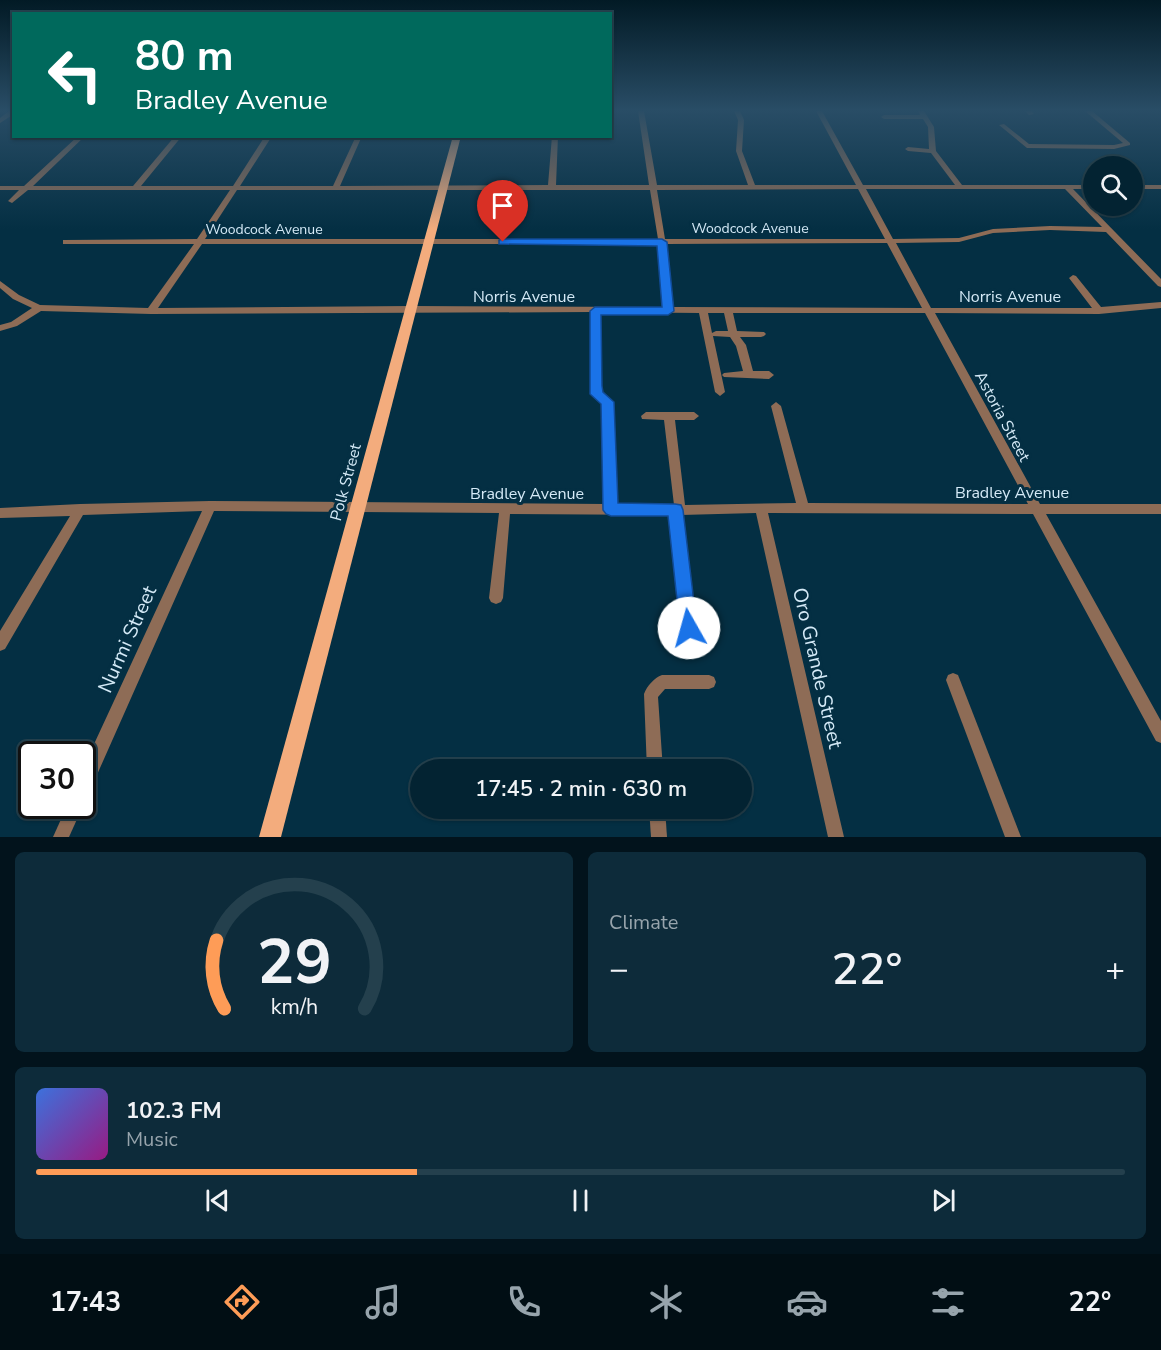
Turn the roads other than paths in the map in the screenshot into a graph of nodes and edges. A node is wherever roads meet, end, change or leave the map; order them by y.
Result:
1 (67, 150) edge
2 (167, 150) edge
3 (260, 150) edge
4 (353, 150) edge
5 (453, 150) edge
6 (554, 150) edge
7 (646, 150) edge
8 (740, 150) edge
9 (840, 150) edge
10 (921, 150) edge
11 (933, 151) joint
12 (552, 186) junction
13 (651, 186) junction
14 (959, 186) junction
15 (136, 187) junction
16 (235, 187) junction
17 (336, 187) junction
18 (444, 187) junction
19 (752, 187) junction
20 (859, 187) junction
21 (1067, 187) junction
22 (1083, 187) edge
23 (1143, 187) edge
24 (1161, 187) edge
25 (0, 188) edge
26 (27, 188) junction
27 (12, 201) dead end
28 (1109, 230) junction
29 (890, 241) junction
30 (66, 242) dead end
31 (430, 242) junction
32 (662, 242) junction
33 (200, 243) junction
34 (1073, 278) dead end
35 (0, 284) edge
36 (1161, 284) edge
37 (1161, 305) edge
38 (39, 308) junction
39 (411, 309) junction
40 (151, 311) junction
41 (595, 311) junction
42 (668, 311) junction
43 (703, 311) junction
44 (728, 311) junction
45 (929, 311) junction
46 (1100, 311) junction
47 (0, 328) edge
48 (716, 334) dead end
49 (733, 334) junction
50 (761, 334) dead end
51 (727, 375) dead end
52 (749, 375) junction
53 (769, 375) dead end
54 (720, 392) dead end
55 (776, 406) dead end
56 (646, 416) dead end
57 (669, 416) junction
58 (694, 416) dead end
59 (210, 506) junction
60 (358, 508) junction
61 (762, 508) junction
62 (803, 508) junction
63 (1036, 508) junction
64 (1161, 508) edge
65 (80, 509) junction
66 (505, 509) junction
67 (611, 510) junction
68 (678, 510) junction
69 (0, 513) edge
70 (496, 598) dead end
71 (0, 644) edge
72 (691, 651) dead end
73 (953, 680) dead end
74 (709, 682) dead end
75 (1161, 736) edge
76 (96, 758) edge
77 (654, 759) edge
78 (69, 819) edge
79 (658, 819) edge
80 (61, 837) edge
81 (270, 837) edge
82 (659, 837) edge
83 (836, 837) edge
84 (1013, 837) edge

1 - 26 street
2 - 15 street
3 - 16 street
4 - 17 street
5 - 18 main road, Polk Street
6 - 12 street
7 - 13 street
8 - 19 street
9 - 20 street, Astoria Street
10 - 11 street
11 - 14 street
12 - 13 street
12 - 18 street
13 - 19 street
13 - 32 street
14 - 20 street
14 - 21 street
15 - 16 street
15 - 26 street
16 - 17 street
16 - 33 street
17 - 18 street
18 - 31 main road, Polk Street
19 - 20 street
20 - 29 street, Astoria Street
21 - 22 street
21 - 28 street
23 - 24 street
25 - 26 street
26 - 27 street
28 - 29 street, Woodcock Avenue
28 - 36 street
29 - 32 street, Woodcock Avenue
29 - 45 street, Astoria Street
30 - 33 street, Woodcock Avenue
31 - 32 street, Woodcock Avenue
31 - 33 street, Woodcock Avenue
31 - 39 main road, Polk Street
32 - 42 street
33 - 40 street
34 - 46 street
35 - 38 street
37 - 46 street, Norris Avenue
38 - 40 street, Norris Avenue
38 - 47 street
39 - 40 street, Norris Avenue
39 - 41 street, Norris Avenue
39 - 60 main road, Polk Street
41 - 42 street, Norris Avenue
41 - 67 street
42 - 43 street, Norris Avenue
43 - 44 street, Norris Avenue
43 - 54 street
44 - 45 street, Norris Avenue
44 - 49 street
45 - 46 street, Norris Avenue
45 - 63 street, Astoria Street
48 - 49 street
49 - 50 street
49 - 52 street
51 - 52 street
52 - 53 street
55 - 62 street
56 - 57 street
57 - 58 street
57 - 68 street
59 - 60 street, Bradley Avenue
59 - 65 street, Bradley Avenue
59 - 76 street, Nurmi Street
60 - 66 street, Bradley Avenue
60 - 81 main road, Polk Street
61 - 62 street, Bradley Avenue
61 - 68 street, Bradley Avenue
61 - 83 street, Oro Grande Street
62 - 63 street, Bradley Avenue
63 - 64 street, Bradley Avenue
63 - 75 street, Astoria Street
65 - 69 street, Bradley Avenue
65 - 71 street
66 - 67 street, Bradley Avenue
66 - 70 street
67 - 68 street, Bradley Avenue
68 - 72 street
73 - 84 street
74 - 77 street
78 - 80 street
79 - 82 street

